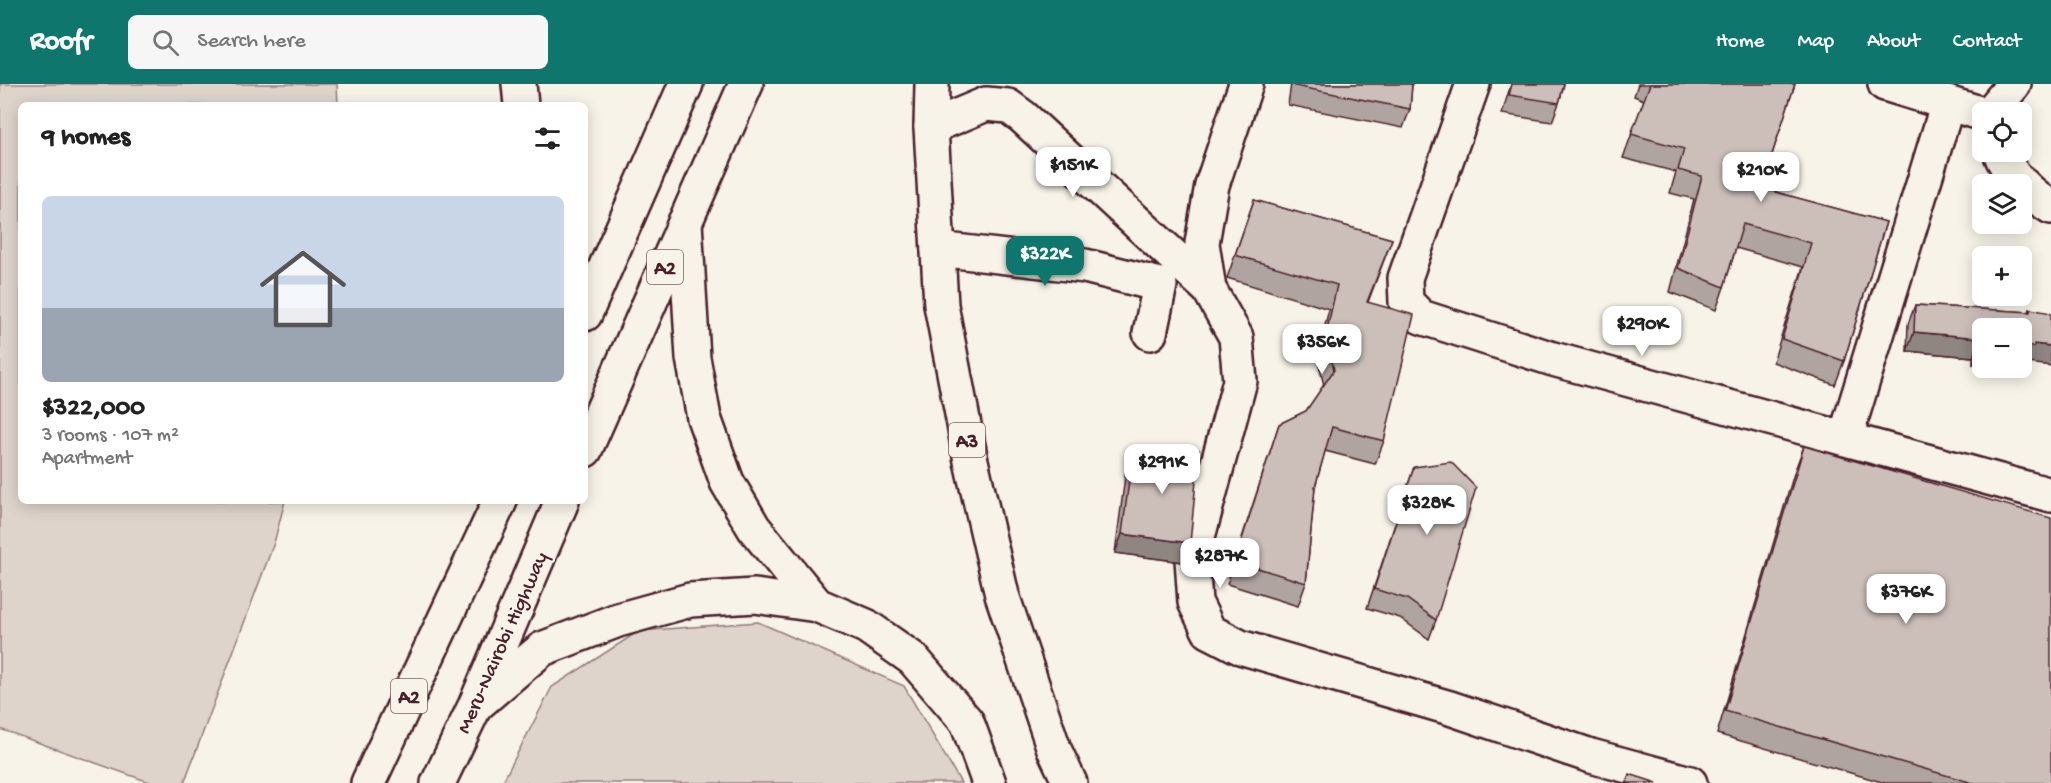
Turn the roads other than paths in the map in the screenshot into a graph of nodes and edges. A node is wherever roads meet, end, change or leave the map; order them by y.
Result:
1 (519, 84) edge
2 (686, 84) edge
3 (746, 84) edge
4 (932, 84) edge
5 (1246, 84) edge
6 (1473, 84) edge
7 (1885, 84) edge
8 (2014, 84) edge
9 (520, 102) edge
10 (1999, 102) edge
11 (1948, 103) junction
12 (1972, 111) edge
13 (931, 127) junction
14 (2004, 162) edge
15 (2051, 207) edge
16 (685, 222) junction
17 (938, 249) junction
18 (1209, 289) junction
19 (588, 307) edge
20 (1150, 333) dead end
21 (1845, 439) junction
22 (588, 443) edge
23 (2051, 495) edge
24 (474, 504) edge
25 (499, 504) edge
26 (561, 504) edge
27 (817, 605) junction
28 (450, 609) junction
29 (475, 706) junction
30 (1587, 770) edge
31 (368, 783) edge
32 (438, 783) edge
33 (988, 783) edge
34 (1070, 783) edge
35 (1690, 783) edge

1 - 9 main road
2 - 19 main road, A2
3 - 16 main road, A2
4 - 13 main road, A3
5 - 18 main road
6 - 21 main road
7 - 11 main road
8 - 10 main road
11 - 12 main road
11 - 21 main road
13 - 17 main road, A3
13 - 18 main road
14 - 15 main road
16 - 22 main road, A2
16 - 27 main road
17 - 20 main road
17 - 34 main road, A3
18 - 30 main road
21 - 23 main road
24 - 28 main road
25 - 28 main road, A2
26 - 29 main road, Meru-Nairobi Highway
27 - 29 main road
27 - 33 main road
28 - 31 main road, A2
29 - 32 main road, Meru-Nairobi Highway
30 - 35 main road

